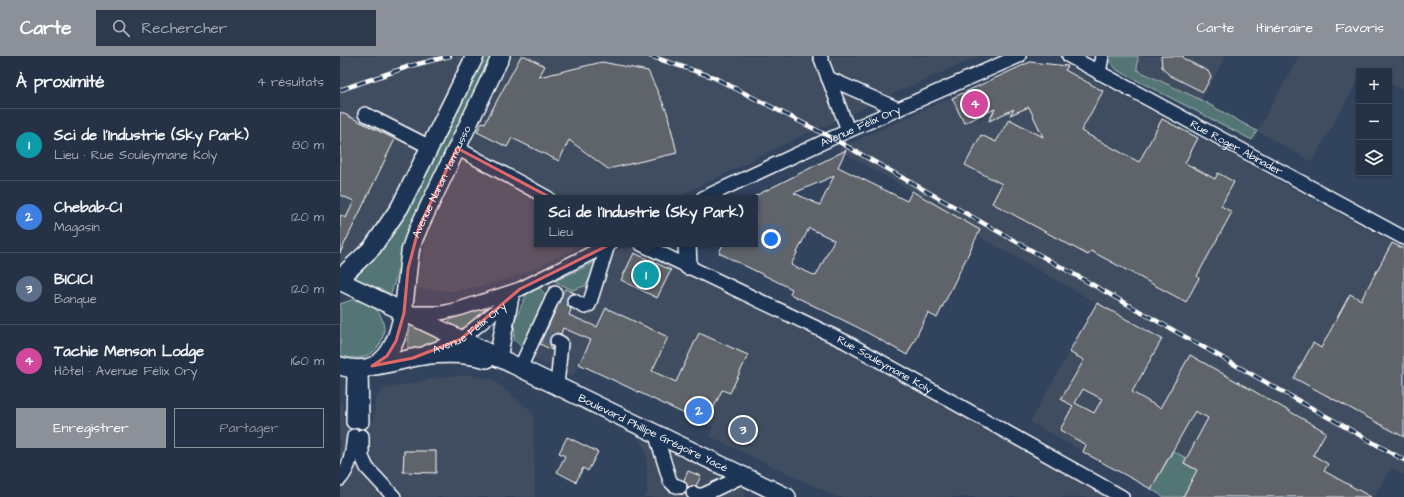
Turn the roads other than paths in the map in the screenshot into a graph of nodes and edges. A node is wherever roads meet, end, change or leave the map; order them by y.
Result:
1 (475, 56) edge
2 (501, 56) edge
3 (820, 56) edge
4 (1019, 56) edge
5 (1069, 56) edge
6 (1102, 56) edge
7 (1099, 73) junction
8 (828, 78) junction
9 (898, 109) junction
10 (365, 114) dead end
11 (848, 130) junction
12 (430, 147) junction
13 (457, 148) junction
14 (543, 195) edge
15 (709, 195) edge
16 (1404, 238) edge
17 (603, 247) edge
18 (608, 247) edge
19 (647, 247) edge
20 (687, 247) edge
21 (688, 266) junction
22 (546, 276) junction
23 (340, 280) edge
24 (514, 295) junction
25 (574, 301) tunnel mouth
26 (404, 313) junction
27 (461, 339) junction
28 (558, 341) dead end
29 (413, 358) junction
30 (498, 358) junction
31 (357, 368) edge
32 (520, 368) junction
33 (557, 386) junction
34 (358, 422) dead end
35 (655, 432) junction
36 (743, 476) junction
37 (340, 479) edge
38 (680, 487) dead end
39 (693, 493) dead end
40 (394, 497) edge
41 (787, 497) edge
42 (1122, 497) edge

1 - 12 main road
2 - 13 main road, Avenue Nanan Yamousso
3 - 8 street
4 - 9 street, Avenue Félix Ory
5 - 7 street, Rue Roger Abinader
6 - 7 street
7 - 16 street, Rue Roger Abinader
8 - 9 street
8 - 11 street
9 - 11 street, Avenue Félix Ory
10 - 12 street
11 - 15 street, Avenue Félix Ory
12 - 23 main road
13 - 14 street
13 - 26 main road, Avenue Nanan Yamousso
17 - 22 street, Avenue Félix Ory
18 - 25 street
19 - 21 street, Rue Souleymane Koly
20 - 21 main road
21 - 42 street, Rue Souleymane Koly
22 - 24 street, Avenue Félix Ory
22 - 32 street
23 - 26 main road, Boulevard Phillipe Grégoire Yacé
24 - 26 street, Avenue Félix Ory
24 - 27 street, Avenue Félix Ory
24 - 30 main road
26 - 27 main road, Boulevard Phillipe Grégoire Yacé
26 - 31 main road, Avenue Nanan Yamousso
27 - 29 street, Avenue Félix Ory
27 - 30 main road, Boulevard Phillipe Grégoire Yacé
28 - 33 street
29 - 31 main road, Boulevard Phillipe Grégoire Yacé
29 - 32 main road, Boulevard Phillipe Grégoire Yacé
30 - 32 main road, Boulevard Phillipe Grégoire Yacé
31 - 34 street
32 - 33 main road, Boulevard Phillipe Grégoire Yacé
33 - 35 main road, Boulevard Phillipe Grégoire Yacé
35 - 36 main road, Boulevard Phillipe Grégoire Yacé
35 - 38 street
36 - 39 street
36 - 41 main road, Boulevard Phillipe Grégoire Yacé
37 - 40 street

